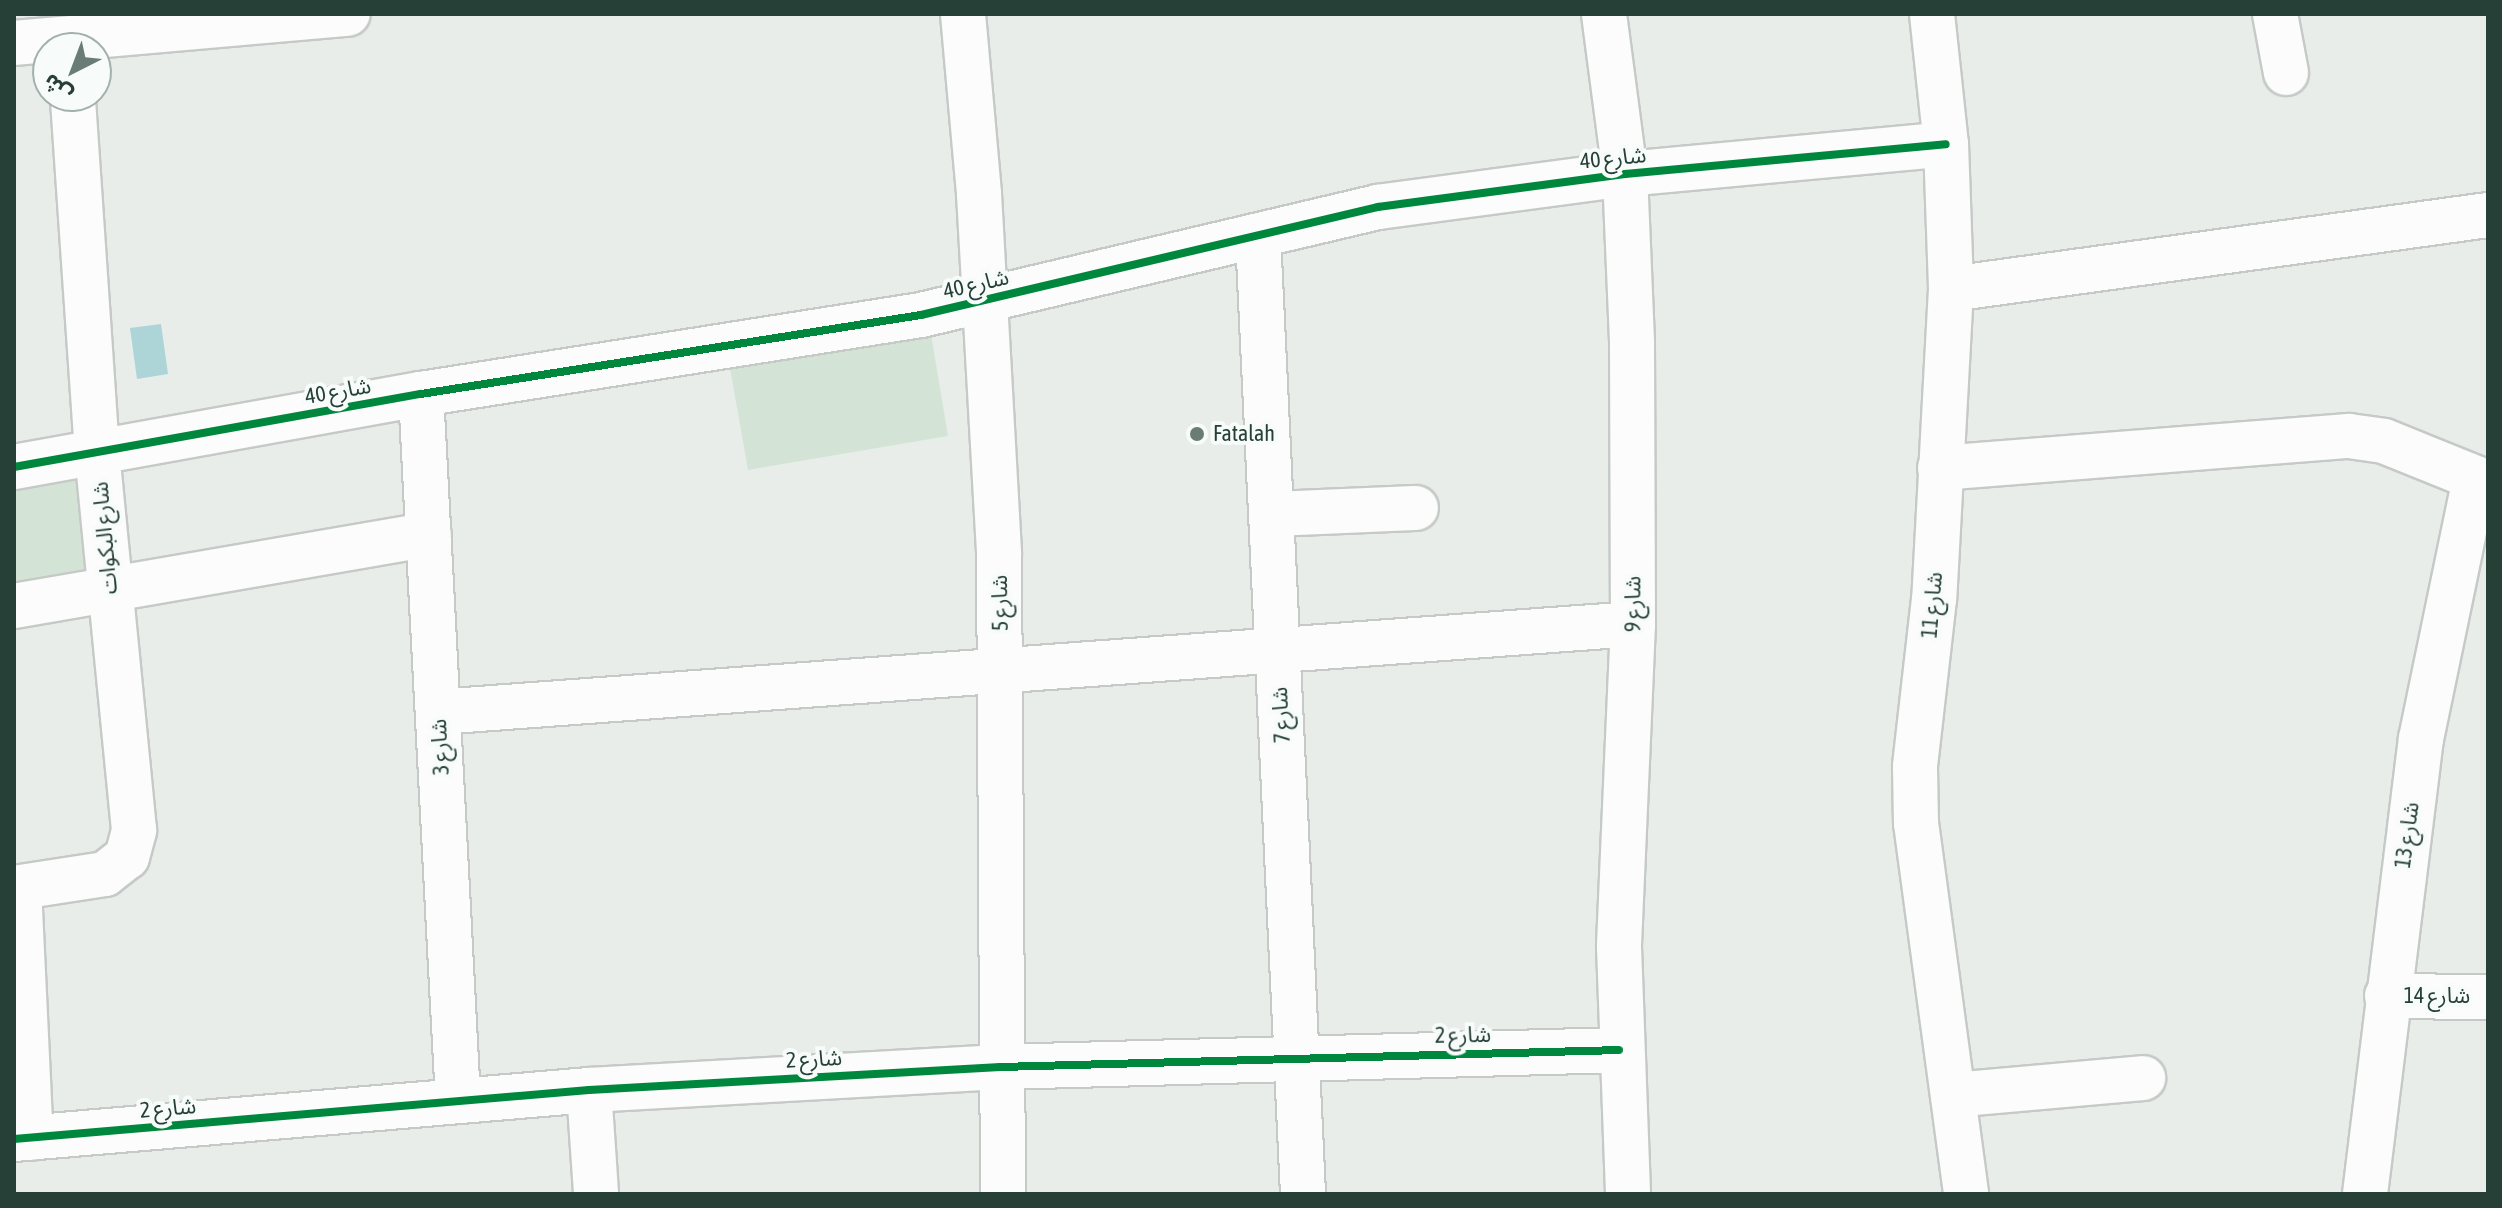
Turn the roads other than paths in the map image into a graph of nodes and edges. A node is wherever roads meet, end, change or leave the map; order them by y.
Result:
1 (348, 14) edge
2 (963, 14) edge
3 (1604, 14) edge
4 (1932, 14) edge
5 (2275, 14) edge
6 (84, 32) edge
7 (2286, 73) dead end
8 (74, 112) edge
9 (1946, 144) junction
10 (1625, 174) junction
11 (2488, 215) edge
12 (1258, 236) junction
13 (1951, 289) junction
14 (985, 302) junction
15 (421, 394) junction
16 (97, 452) junction
17 (14, 467) edge
18 (1940, 468) junction
19 (2481, 481) edge
20 (1416, 508) dead end
21 (1272, 514) junction
22 (429, 534) junction
23 (109, 590) junction
24 (14, 606) edge
25 (1633, 624) junction
26 (1278, 650) junction
27 (1000, 671) junction
28 (438, 712) junction
29 (16, 888) edge
30 (2387, 996) junction
31 (2488, 997) edge
32 (1619, 1050) junction
33 (1297, 1056) junction
34 (1000, 1067) junction
35 (2143, 1078) dead end
36 (589, 1090) junction
37 (1953, 1095) junction
38 (458, 1100) junction
39 (22, 1139) edge
40 (596, 1194) edge
41 (1003, 1194) edge
42 (1303, 1194) edge
43 (1628, 1194) edge
44 (1966, 1194) edge
45 (2365, 1194) edge

1 - 6 street
2 - 14 street, شارع 5
3 - 10 street, شارع 9
4 - 9 street, شارع 11
5 - 7 street
8 - 16 street, شارع البكوات
9 - 10 street, شارع 40
9 - 13 street, شارع 11
10 - 12 street, شارع 40
10 - 25 street, شارع 9
11 - 13 street
12 - 14 street, شارع 40
12 - 21 street, شارع 7
13 - 18 street, شارع 11
14 - 15 street, شارع 40
14 - 27 street, شارع 5
15 - 16 street, شارع 40
15 - 22 street, شارع 3
16 - 17 street, شارع 40
16 - 23 street, شارع البكوات
18 - 19 street
18 - 37 street, شارع 11
19 - 30 street, شارع 13
20 - 21 street
21 - 26 street, شارع 7
22 - 23 street
22 - 28 street, شارع 3
23 - 24 street
23 - 29 street, شارع البكوات
25 - 26 street
25 - 32 street, شارع 9
26 - 27 street
26 - 33 street, شارع 7
27 - 28 street
27 - 34 street, شارع 5
28 - 38 street, شارع 3
29 - 39 street
30 - 31 street, شارع 14
30 - 45 street, شارع 13
32 - 33 street, شارع 2
32 - 43 street, شارع 9
33 - 34 street, شارع 2
33 - 42 street, شارع 7
34 - 36 street, شارع 2
34 - 41 street, شارع 5
35 - 37 street
36 - 38 street, شارع 2
36 - 40 street
37 - 44 street, شارع 11
38 - 39 street, شارع 2

